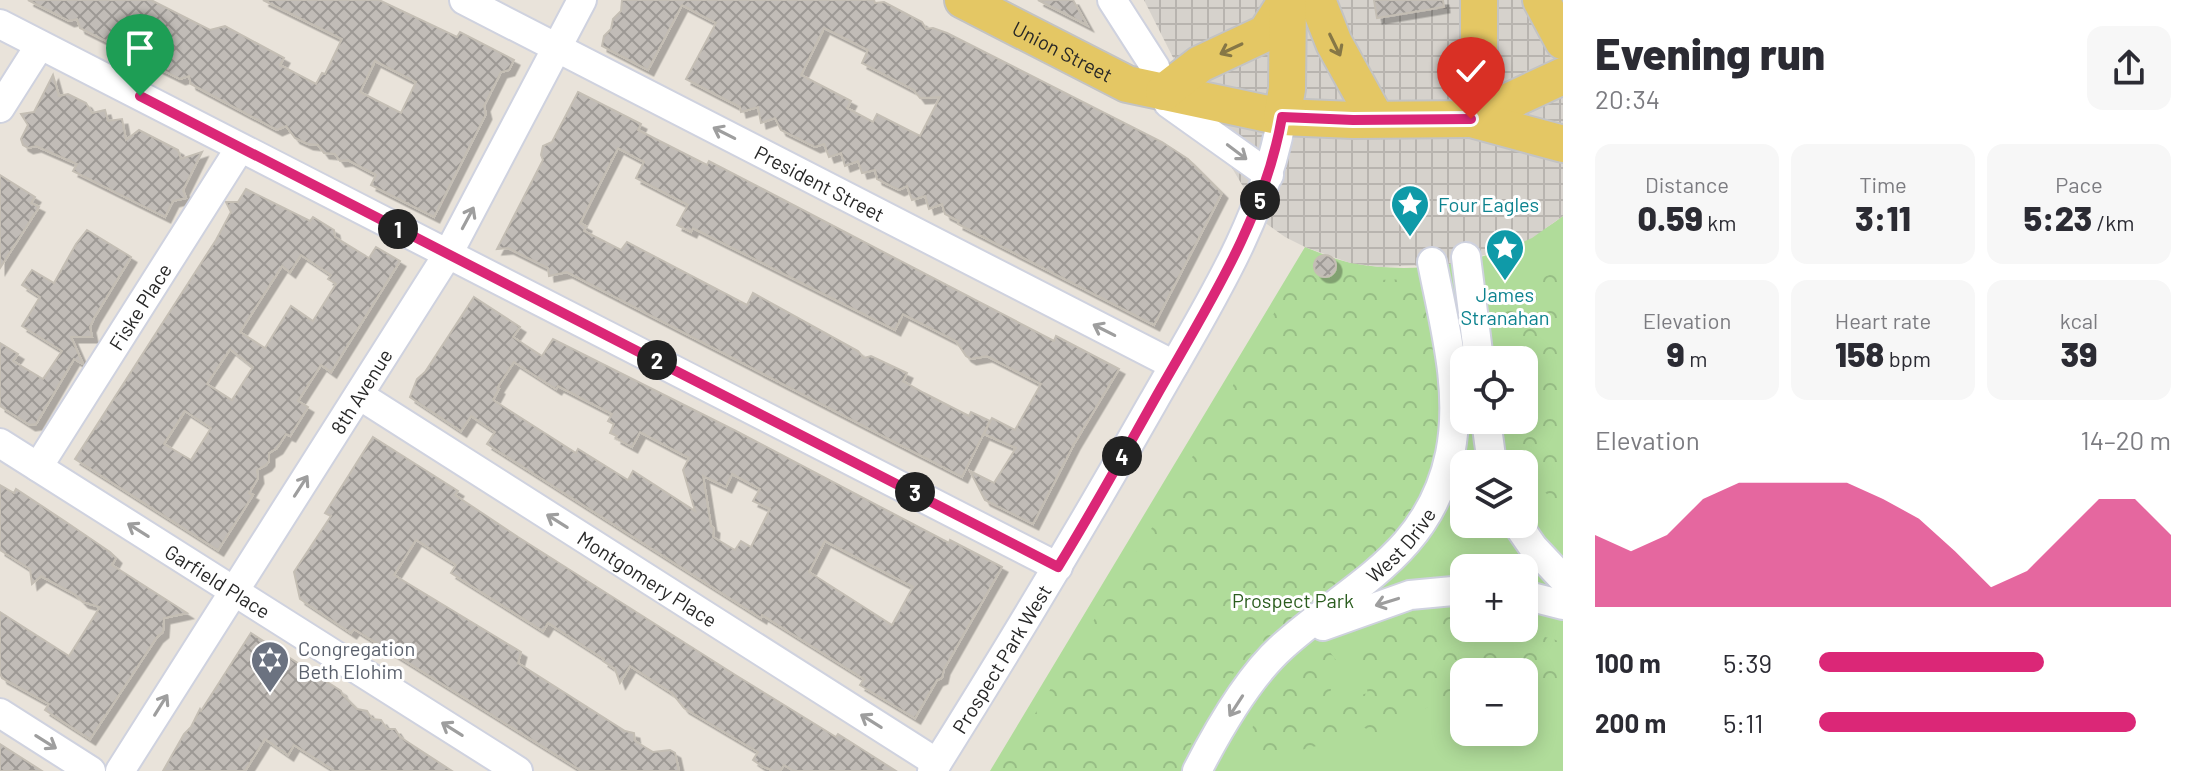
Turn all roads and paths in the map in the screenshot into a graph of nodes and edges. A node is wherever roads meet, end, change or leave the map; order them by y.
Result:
1 (464, 0) edge
2 (582, 0) edge
3 (963, 0) edge
4 (1112, 0) edge
5 (1287, 0) edge
6 (1317, 0) edge
7 (1479, 0) edge
8 (1541, 0) edge
9 (0, 24) edge
10 (1563, 41) edge
11 (40, 45) junction
12 (558, 47) junction
13 (1563, 76) edge
14 (1164, 92) junction
15 (0, 108) edge
16 (1282, 117) junction
17 (1376, 119) junction
18 (1471, 119) junction
19 (1563, 144) edge
20 (240, 148) junction
21 (1269, 175) junction
22 (448, 254) junction
23 (1466, 257) dead end
24 (1432, 262) dead end
25 (1477, 346) edge
26 (1174, 365) junction
27 (359, 395) junction
28 (0, 443) edge
29 (38, 467) junction
30 (1527, 538) edge
31 (1058, 567) junction
32 (1563, 579) edge
33 (234, 591) junction
34 (1450, 591) edge
35 (1538, 599) edge
36 (1563, 605) edge
37 (1283, 646) junction
38 (0, 713) edge
39 (934, 767) edge
40 (91, 771) edge
41 (120, 771) edge
42 (518, 771) edge
43 (1197, 771) edge

1 - 12 street, President Street
2 - 12 street, 8th Avenue
3 - 14 main road, Union Street
4 - 14 street
5 -> 14 main road
5 - 16 main road
6 -> 17 main road
7 - 18 main road
8 - 10 main road
9 - 11 street
11 - 15 street
11 - 20 street
22 -> 12 street, 8th Avenue
26 -> 12 street, President Street
13 - 18 main road
14 - 16 main road, Union Street
14 -> 21 street
16 - 17 main road, Union Street
16 - 21 street, Prospect Park West
17 - 18 main road, Union Street
18 - 19 main road
20 - 22 street
20 - 29 street, Fiske Place
21 - 26 street, Prospect Park West
22 - 27 street, 8th Avenue
22 - 31 street
23 - 25 street
24 - 37 street, West Drive
26 - 31 street, Prospect Park West
33 -> 27 street, 8th Avenue
39 -> 27 street, Montgomery Place
28 - 29 street, Garfield Place
33 -> 29 street, Garfield Place
30 - 32 street
31 - 39 street, Prospect Park West
41 -> 33 street, 8th Avenue
42 -> 33 street, Garfield Place
34 -> 37 street, West Drive
35 - 36 street
37 -> 43 street, West Drive
38 -> 40 street

